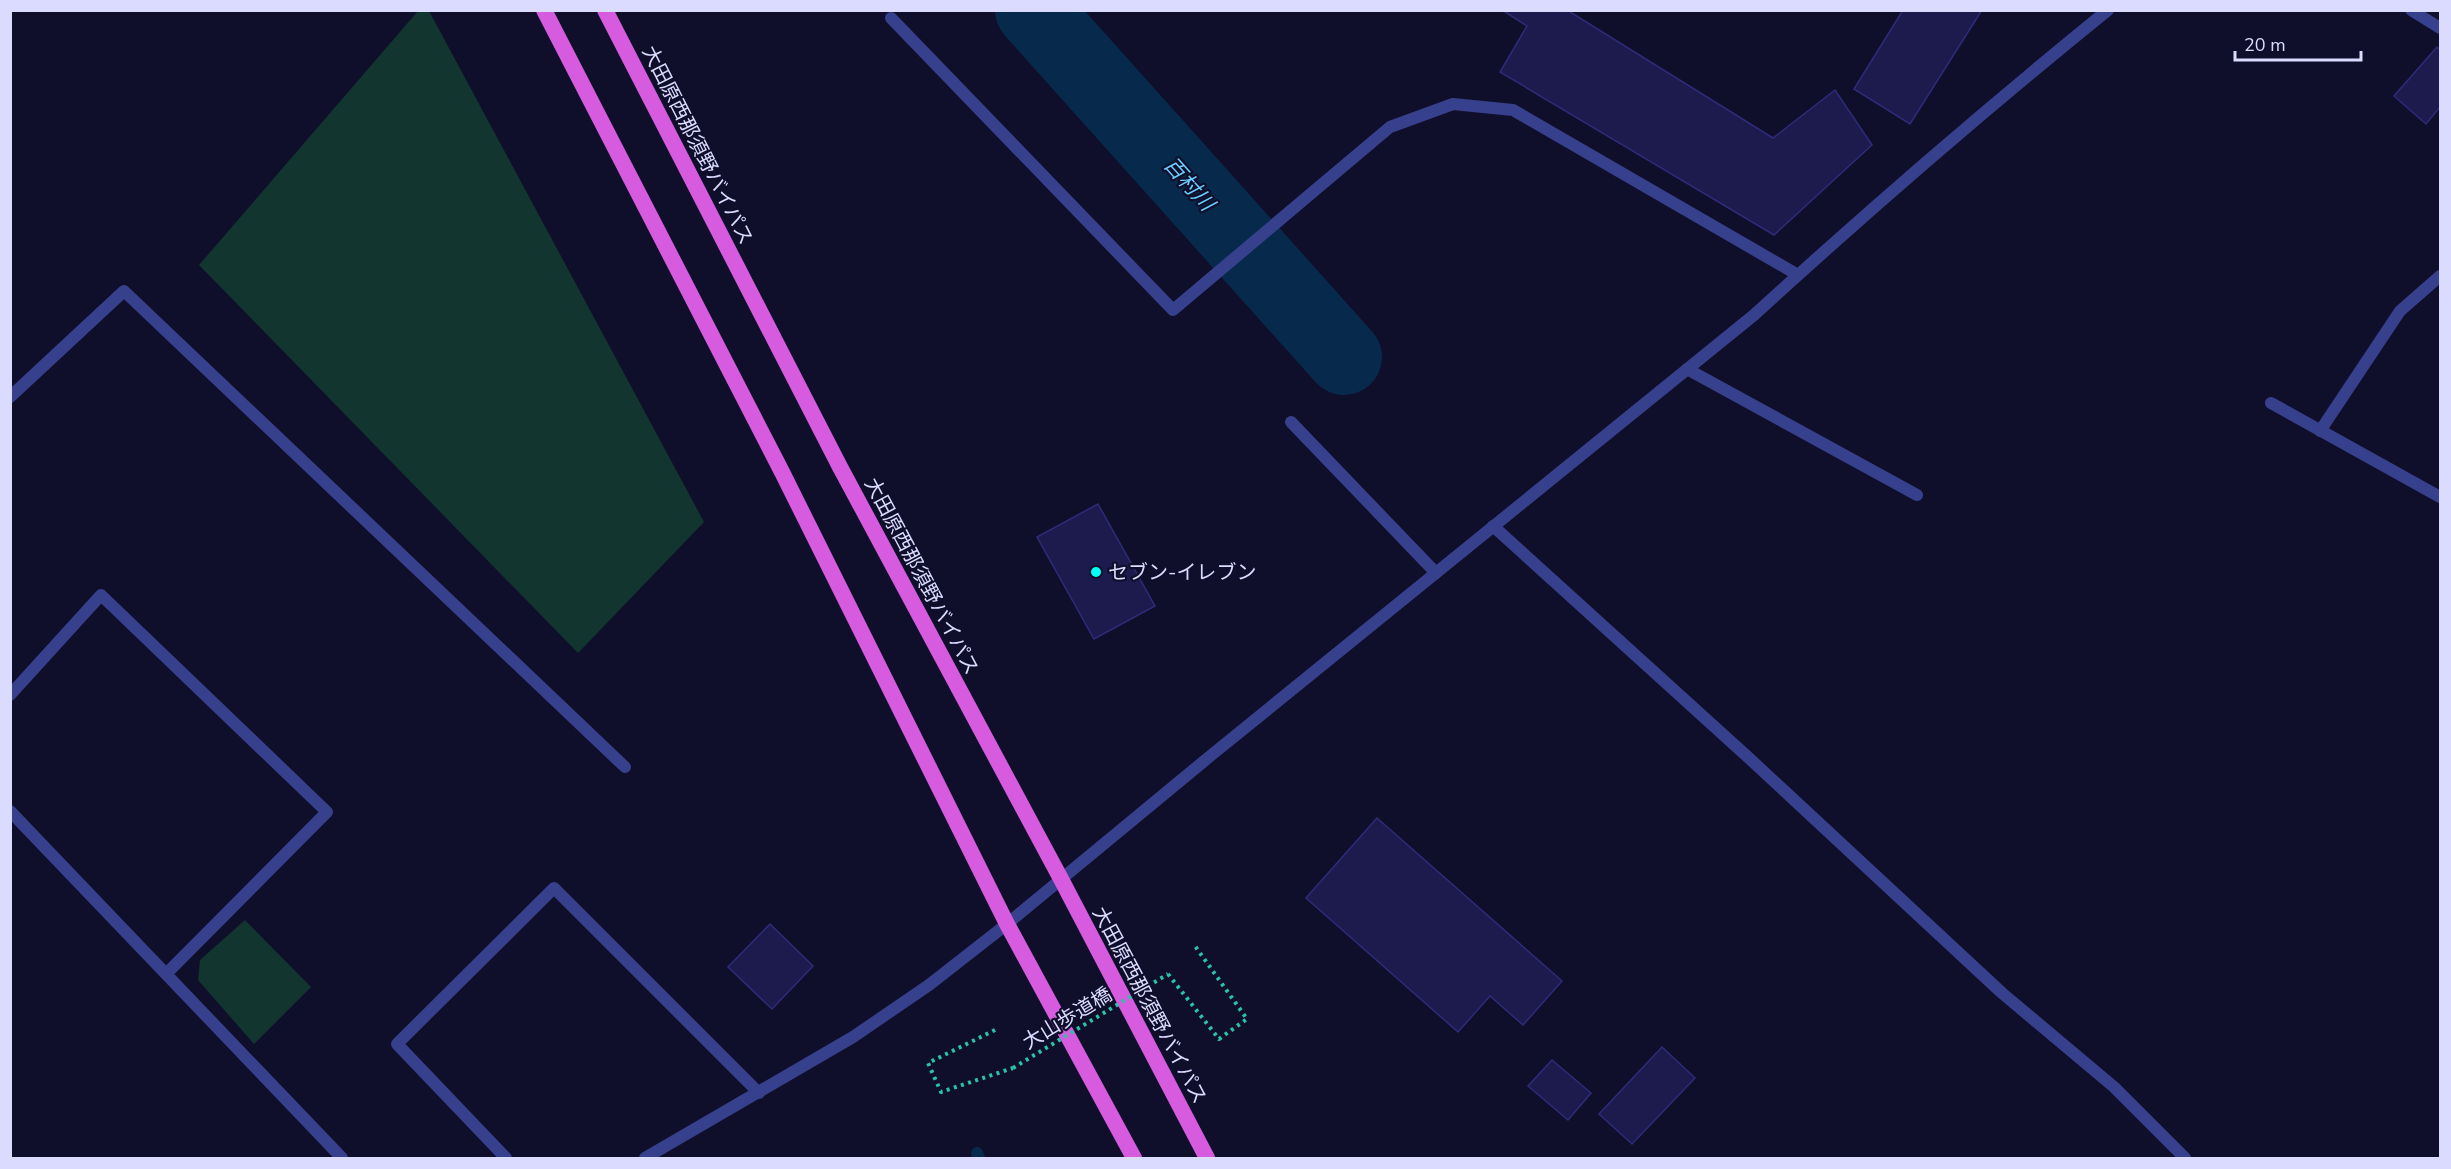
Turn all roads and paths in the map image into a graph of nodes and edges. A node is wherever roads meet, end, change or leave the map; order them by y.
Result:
1 (544, 10) edge
2 (605, 10) edge
3 (2108, 10) edge
4 (2411, 10) edge
5 (891, 18) dead end
6 (2440, 28) edge
7 (1798, 275) junction
8 (2440, 276) edge
9 (1687, 369) junction
10 (12, 391) edge
11 (2271, 403) dead end
12 (1291, 422) dead end
13 (2320, 431) junction
14 (1917, 495) dead end
15 (2440, 497) edge
16 (1493, 526) junction
17 (1436, 573) junction
18 (10, 694) edge
19 (625, 767) dead end
20 (10, 811) edge
21 (1061, 879) junction
22 (1007, 924) junction
23 (1196, 946) dead end
24 (166, 974) junction
25 (995, 1030) dead end
26 (759, 1093) junction
27 (342, 1158) edge
28 (506, 1158) edge
29 (645, 1158) edge
30 (1134, 1158) edge
31 (1207, 1158) edge
32 (2185, 1158) edge

1 - 22 highway
2 - 21 highway, 大田原西那須野バイパス
3 - 7 street
4 - 6 street
5 - 7 street
7 - 9 street
8 - 13 street
9 - 14 street
9 - 16 street
10 - 19 street
11 - 13 street
12 - 17 street
13 - 15 street
16 - 17 street
16 - 32 street
17 - 21 street
18 - 24 street
20 - 24 street
21 - 22 street
21 - 31 highway, 大田原西那須野バイパス
22 - 26 street
22 - 30 highway
23 - 25 path, 大山歩道橋, bridge
24 - 27 street
26 - 28 street
26 - 29 street

